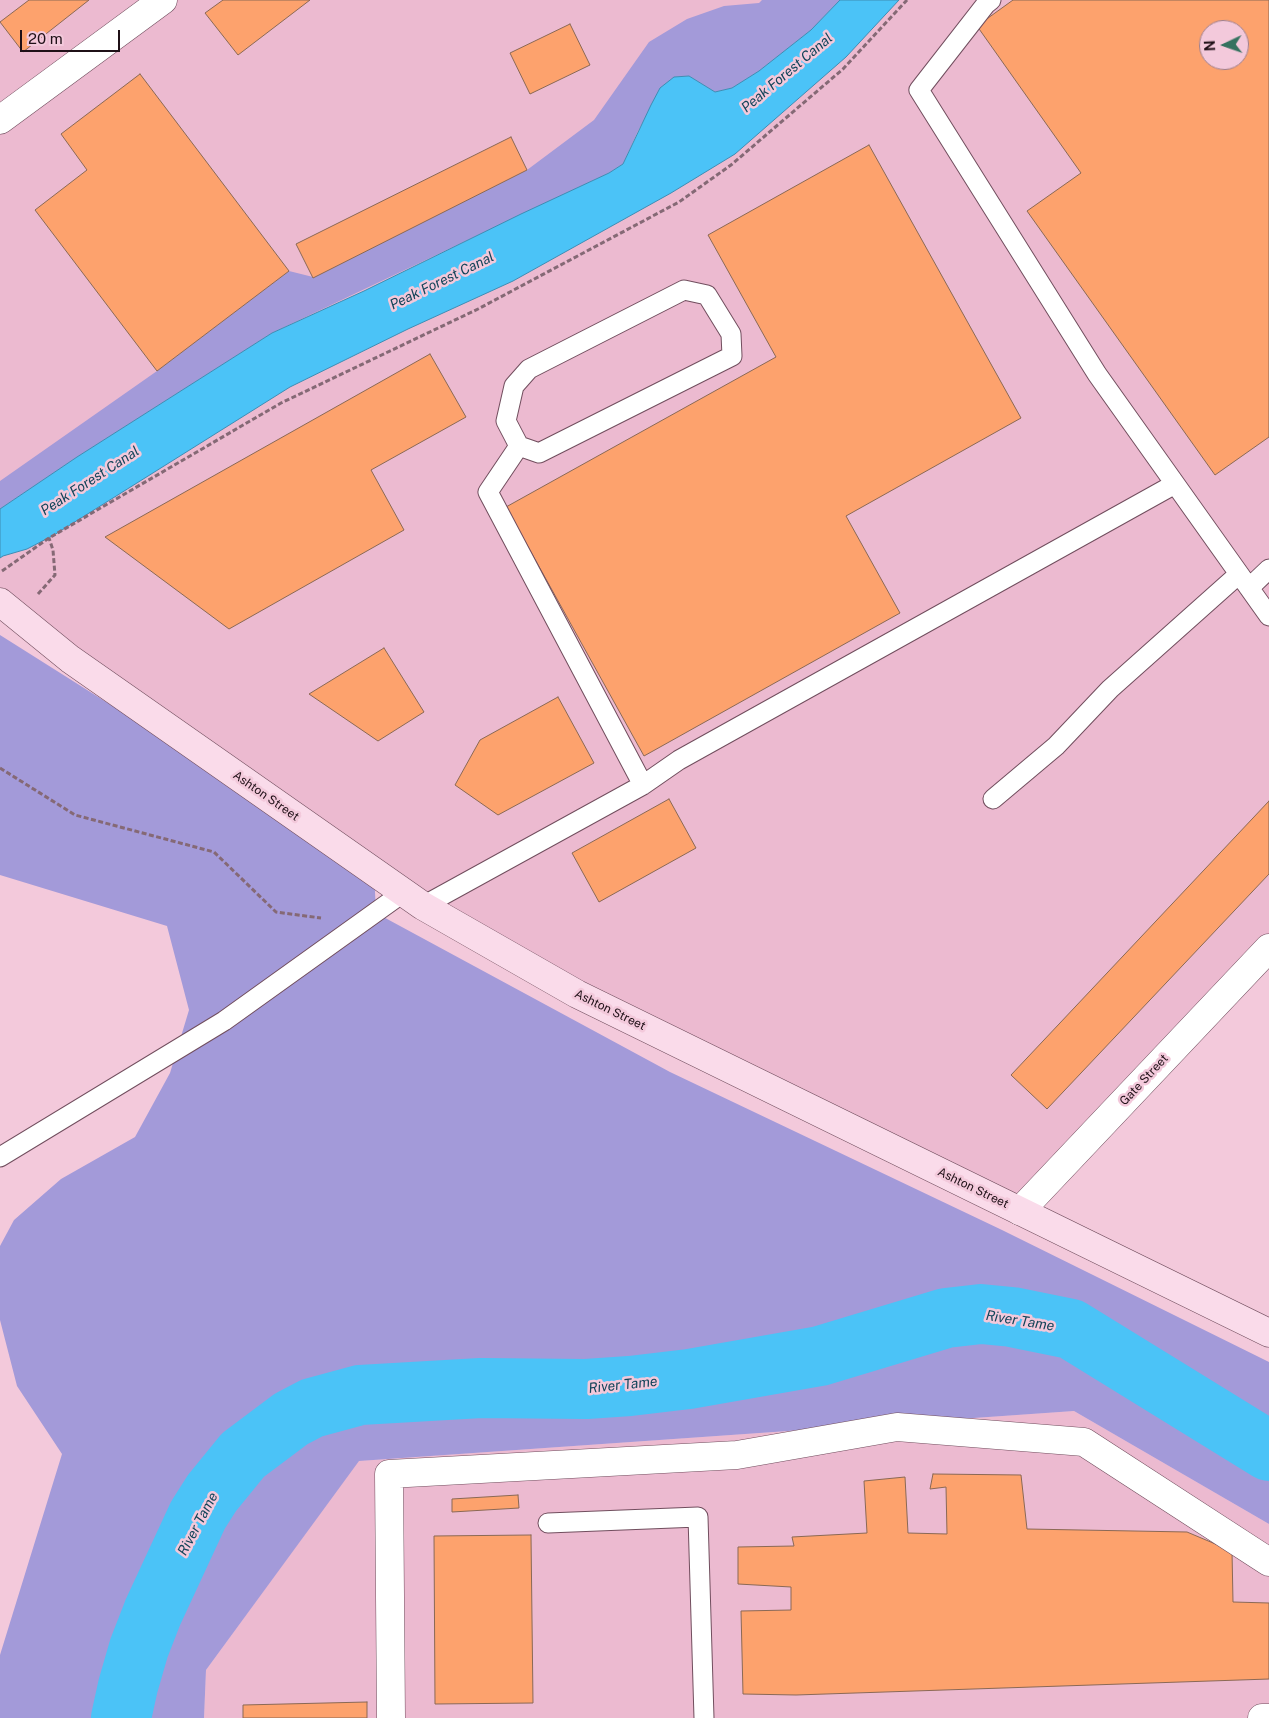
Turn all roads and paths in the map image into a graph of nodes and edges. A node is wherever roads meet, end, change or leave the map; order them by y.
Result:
1 (163, 0) edge
2 (907, 0) edge
3 (991, 0) edge
4 (0, 120) edge
5 (519, 446) junction
6 (1175, 484) junction
7 (50, 538) junction
8 (1269, 569) edge
9 (0, 572) edge
10 (1244, 581) junction
11 (9, 610) edge
12 (1269, 616) edge
13 (0, 768) edge
14 (643, 785) junction
15 (993, 799) dead end
16 (414, 899) junction
17 (326, 919) dead end
18 (1269, 948) edge
19 (3, 1148) edge
20 (1020, 1211) junction
21 (1269, 1333) edge
22 (548, 1522) dead end
23 (1269, 1562) edge
24 (390, 1718) edge
25 (704, 1718) edge
26 (1262, 1718) edge
27 (1269, 1718) edge

1 - 4 street
2 - 7 path
3 - 6 lane
5 - 5 lane
5 - 14 lane
6 - 10 lane
6 - 14 lane
7 - 9 path
7 - 11 path
8 - 10 lane
10 - 12 lane
10 - 15 lane
11 - 16 main road, Ashton Street
13 - 17 path
14 - 16 lane
16 - 19 lane
16 - 20 main road, Ashton Street
18 - 20 street, Gate Street
20 - 21 main road, Ashton Street
22 - 25 lane
23 - 24 street
26 - 27 street

